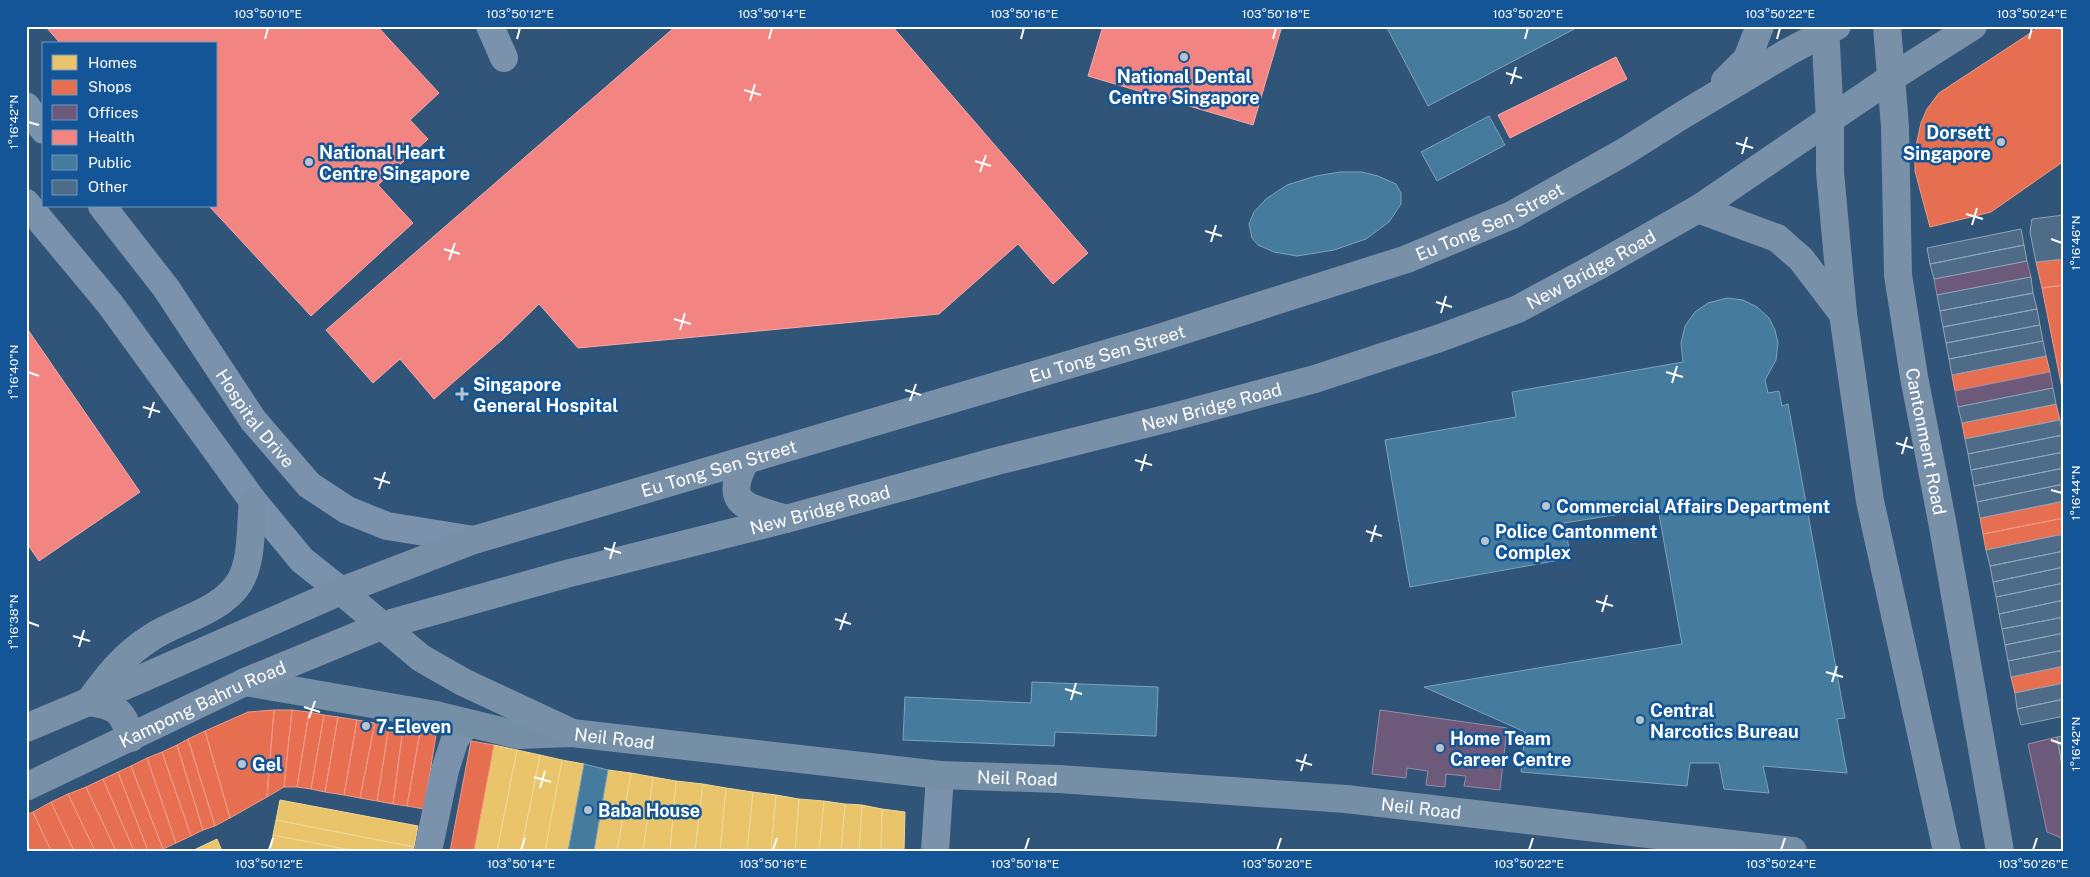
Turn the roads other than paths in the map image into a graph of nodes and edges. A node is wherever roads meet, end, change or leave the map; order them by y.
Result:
1 (490, 26) edge
2 (1760, 26) edge
3 (1887, 26) edge
4 (1973, 26) edge
5 (1829, 29) edge
6 (504, 58) dead end
7 (1891, 78) junction
8 (26, 106) edge
9 (1681, 116) junction
10 (1830, 121) junction
11 (42, 127) edge
12 (26, 203) edge
13 (104, 208) edge
14 (1698, 209) junction
15 (1843, 314) junction
16 (745, 462) junction
17 (253, 501) junction
18 (786, 519) junction
19 (474, 540) junction
20 (341, 591) junction
21 (381, 626) junction
22 (245, 682) junction
23 (88, 702) junction
24 (467, 722) junction
25 (26, 728) edge
26 (572, 733) junction
27 (131, 738) junction
28 (940, 775) junction
29 (26, 787) edge
30 (428, 851) edge
31 (935, 851) edge
32 (1793, 851) edge
33 (1947, 851) edge
34 (2000, 851) edge

1 - 6 street
2 - 9 main road
3 - 7 main road, Cantonment Road
4 - 7 main road, New Bridge Road
5 - 9 main road, Eu Tong Sen Street
5 - 10 main road
7 - 10 main road, New Bridge Road
7 - 34 main road, Cantonment Road
8 - 11 street
9 - 16 main road, Eu Tong Sen Street
10 - 14 main road, New Bridge Road
10 - 15 main road
12 - 17 street
13 - 19 street, Hospital Drive
14 - 15 main road
14 - 18 main road, New Bridge Road
15 - 33 main road
16 - 18 main road
16 - 19 main road, Eu Tong Sen Street
17 - 20 street
17 - 23 main road
18 - 21 main road, New Bridge Road
19 - 20 main road, Eu Tong Sen Street
20 - 21 main road
20 - 23 main road
21 - 22 main road, Kampong Bahru Road
21 - 26 main road
22 - 24 main road, Neil Road
22 - 27 main road, Kampong Bahru Road
23 - 25 main road
23 - 27 main road
24 - 26 main road, Neil Road
24 - 30 street
26 - 28 main road, Neil Road
27 - 29 main road, Kampong Bahru Road
28 - 31 street
28 - 32 main road, Neil Road

